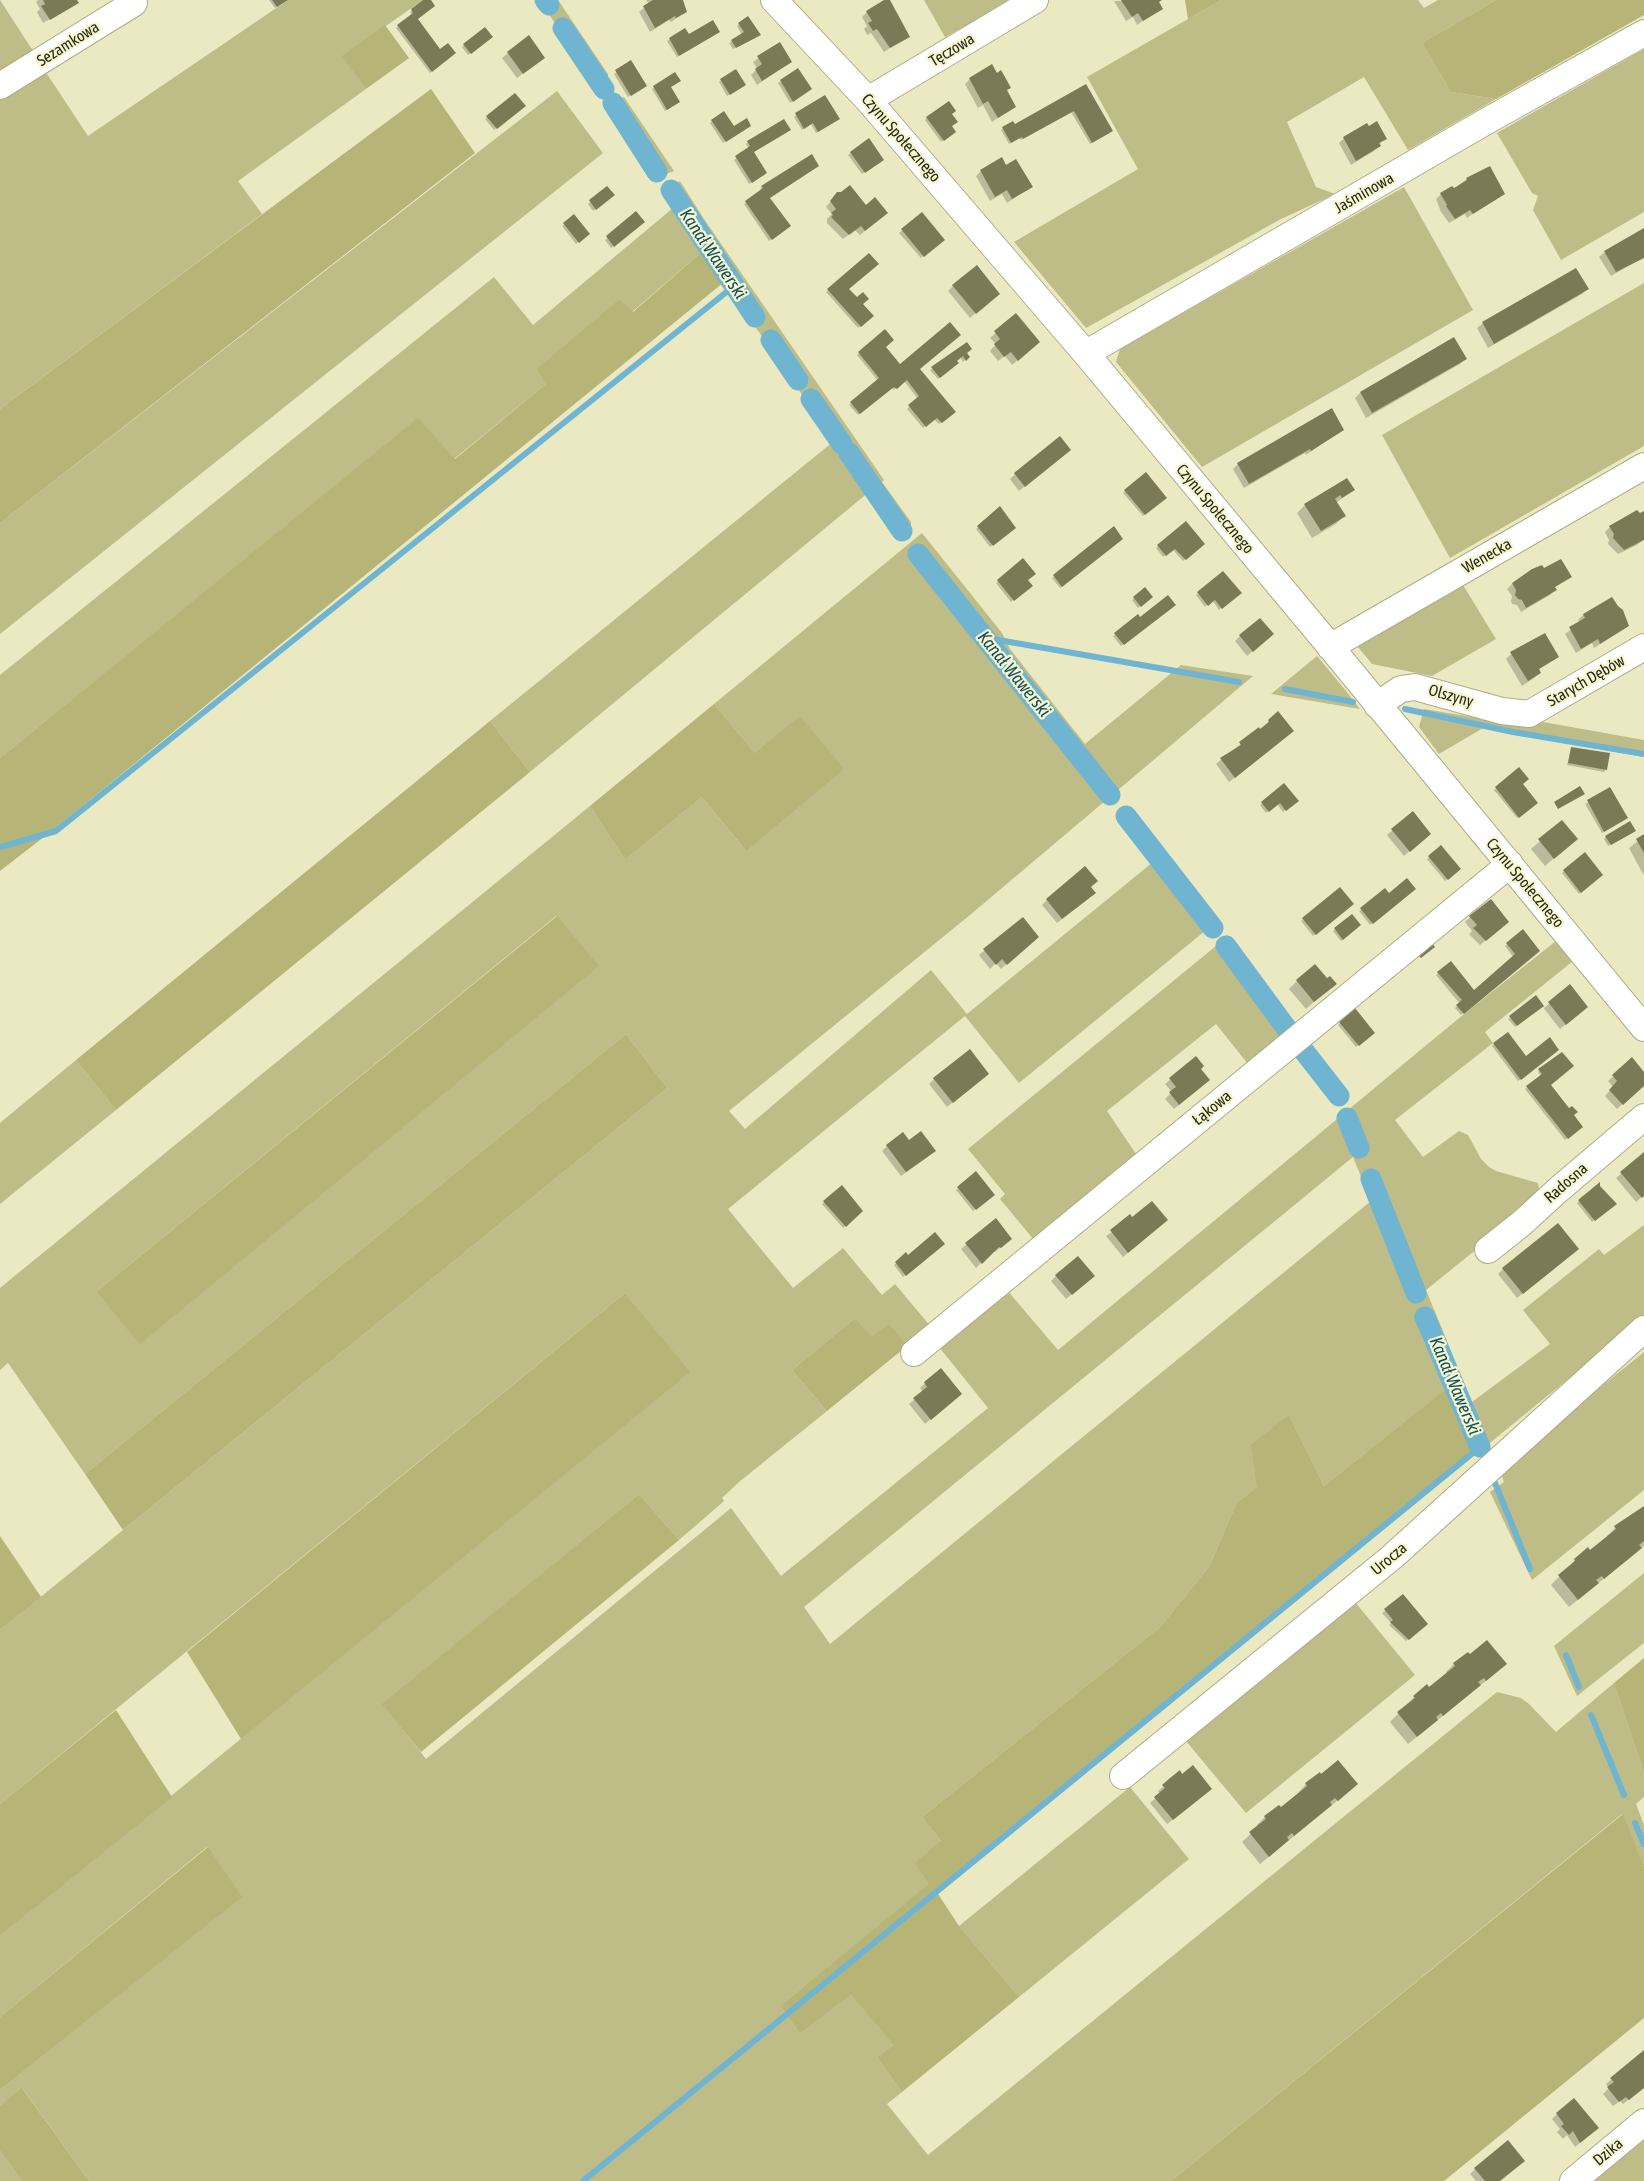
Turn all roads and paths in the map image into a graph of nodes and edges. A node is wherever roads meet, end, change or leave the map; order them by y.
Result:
1 (133, 0) edge
2 (774, 0) edge
3 (1035, 0) edge
4 (1644, 33) edge
5 (0, 86) edge
6 (868, 100) junction
7 (1087, 355) junction
8 (1644, 466) edge
9 (1330, 647) junction
10 (1644, 647) edge
11 (1377, 705) junction
12 (1529, 714) joint
13 (1510, 864) junction
14 (1644, 1028) edge
15 (1644, 1117) edge
16 (1488, 1250) dead end
17 (1644, 1329) edge
18 (914, 1353) dead end
19 (1123, 1776) dead end
20 (1644, 2122) edge
21 (1573, 2181) edge

1 - 5 street, Sezamkowa
2 - 6 street, Czynu Społecznego
3 - 6 street, Tęczowa
4 - 7 street, Jaśminowa
6 - 7 street, Czynu Społecznego
7 - 9 street, Czynu Społecznego
8 - 9 street, Wenecka
9 - 11 street, Czynu Społecznego
10 - 12 street, Starych Dębów
11 - 12 street, Olszyny
11 - 13 street, Czynu Społecznego
13 - 14 street, Czynu Społecznego
13 - 18 street, Łąkowa
15 - 16 street, Radosna
17 - 19 street, Urocza
20 - 21 street, Dzika

